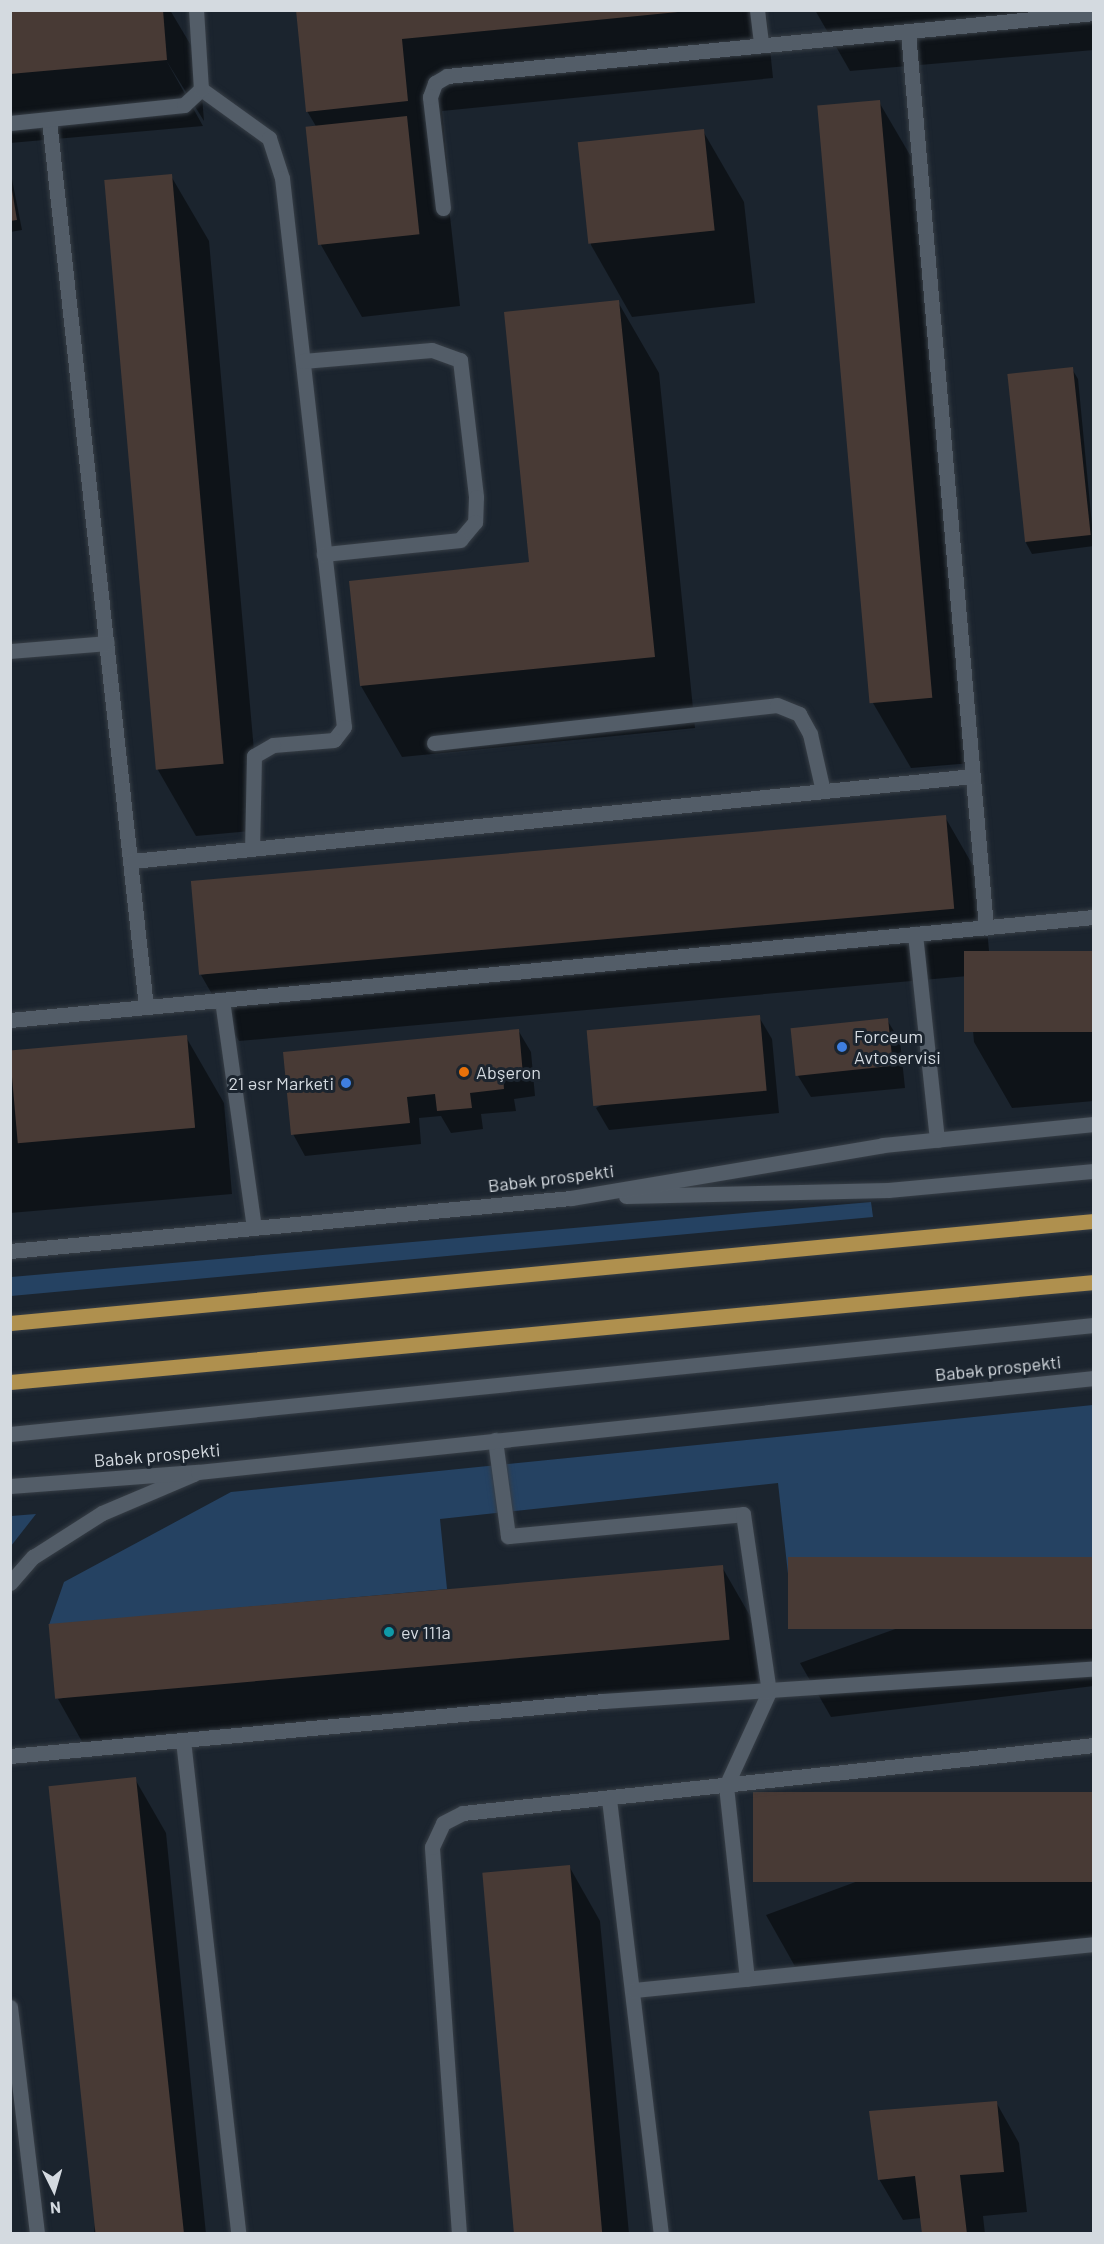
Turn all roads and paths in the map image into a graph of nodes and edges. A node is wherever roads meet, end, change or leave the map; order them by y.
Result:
1 (196, 10) edge
2 (757, 10) edge
3 (1094, 13) edge
4 (908, 32) junction
5 (760, 44) junction
6 (201, 89) junction
7 (49, 120) junction
8 (10, 123) edge
9 (443, 207) dead end
10 (303, 361) junction
11 (324, 554) junction
12 (107, 643) junction
13 (10, 651) edge
14 (434, 743) dead end
15 (973, 776) junction
16 (823, 791) junction
17 (252, 848) junction
18 (132, 861) junction
19 (1094, 916) edge
20 (986, 928) junction
21 (915, 934) junction
22 (222, 1000) junction
23 (146, 1007) junction
24 (10, 1020) edge
25 (1094, 1124) edge
26 (937, 1140) junction
27 (1089, 1171) edge
28 (571, 1198) junction
29 (1094, 1221) edge
30 (254, 1227) junction
31 (10, 1251) edge
32 (1094, 1282) edge
33 (10, 1323) edge
34 (1094, 1325) edge
35 (1094, 1378) edge
36 (10, 1382) edge
37 (10, 1434) edge
38 (495, 1440) junction
39 (198, 1472) junction
40 (10, 1486) edge
41 (10, 1583) edge
42 (1094, 1668) edge
43 (769, 1692) junction
44 (183, 1740) junction
45 (1094, 1745) edge
46 (10, 1756) edge
47 (726, 1786) junction
48 (609, 1798) junction
49 (1094, 1944) edge
50 (747, 1979) junction
51 (634, 1990) junction
52 (10, 2007) edge
53 (37, 2234) edge
54 (238, 2234) edge
55 (459, 2234) edge
56 (662, 2234) edge

1 - 6 main road
2 - 5 main road
3 - 4 main road
4 - 5 main road
4 - 15 main road
5 - 9 main road
6 - 7 main road
6 - 10 main road
7 - 8 main road
7 - 12 main road
10 - 11 main road
10 - 11 main road
11 - 17 main road
12 - 13 main road
12 - 18 main road
14 - 16 main road
15 - 16 main road
15 - 20 main road
16 - 17 main road
17 - 18 main road
18 - 23 main road
19 - 20 main road
20 - 21 main road
21 - 22 main road
21 - 26 main road
22 - 23 main road
22 - 30 main road
23 - 24 main road
25 - 26 main road, Babək prospekti
26 - 28 main road, Babək prospekti
27 - 28 main road
28 - 30 main road, Babək prospekti
29 - 33 main road
30 - 31 main road, Babək prospekti
32 - 36 main road
34 - 37 main road
35 - 38 main road, Babək prospekti
38 - 39 main road, Babək prospekti
38 - 43 main road
39 - 40 main road, Babək prospekti
39 - 41 main road
42 - 43 main road
43 - 44 main road
43 - 47 main road
44 - 46 main road
44 - 54 main road
45 - 47 main road
47 - 48 main road
47 - 50 main road
48 - 51 main road
48 - 55 main road
49 - 50 main road
50 - 51 main road
51 - 56 main road
52 - 53 main road

